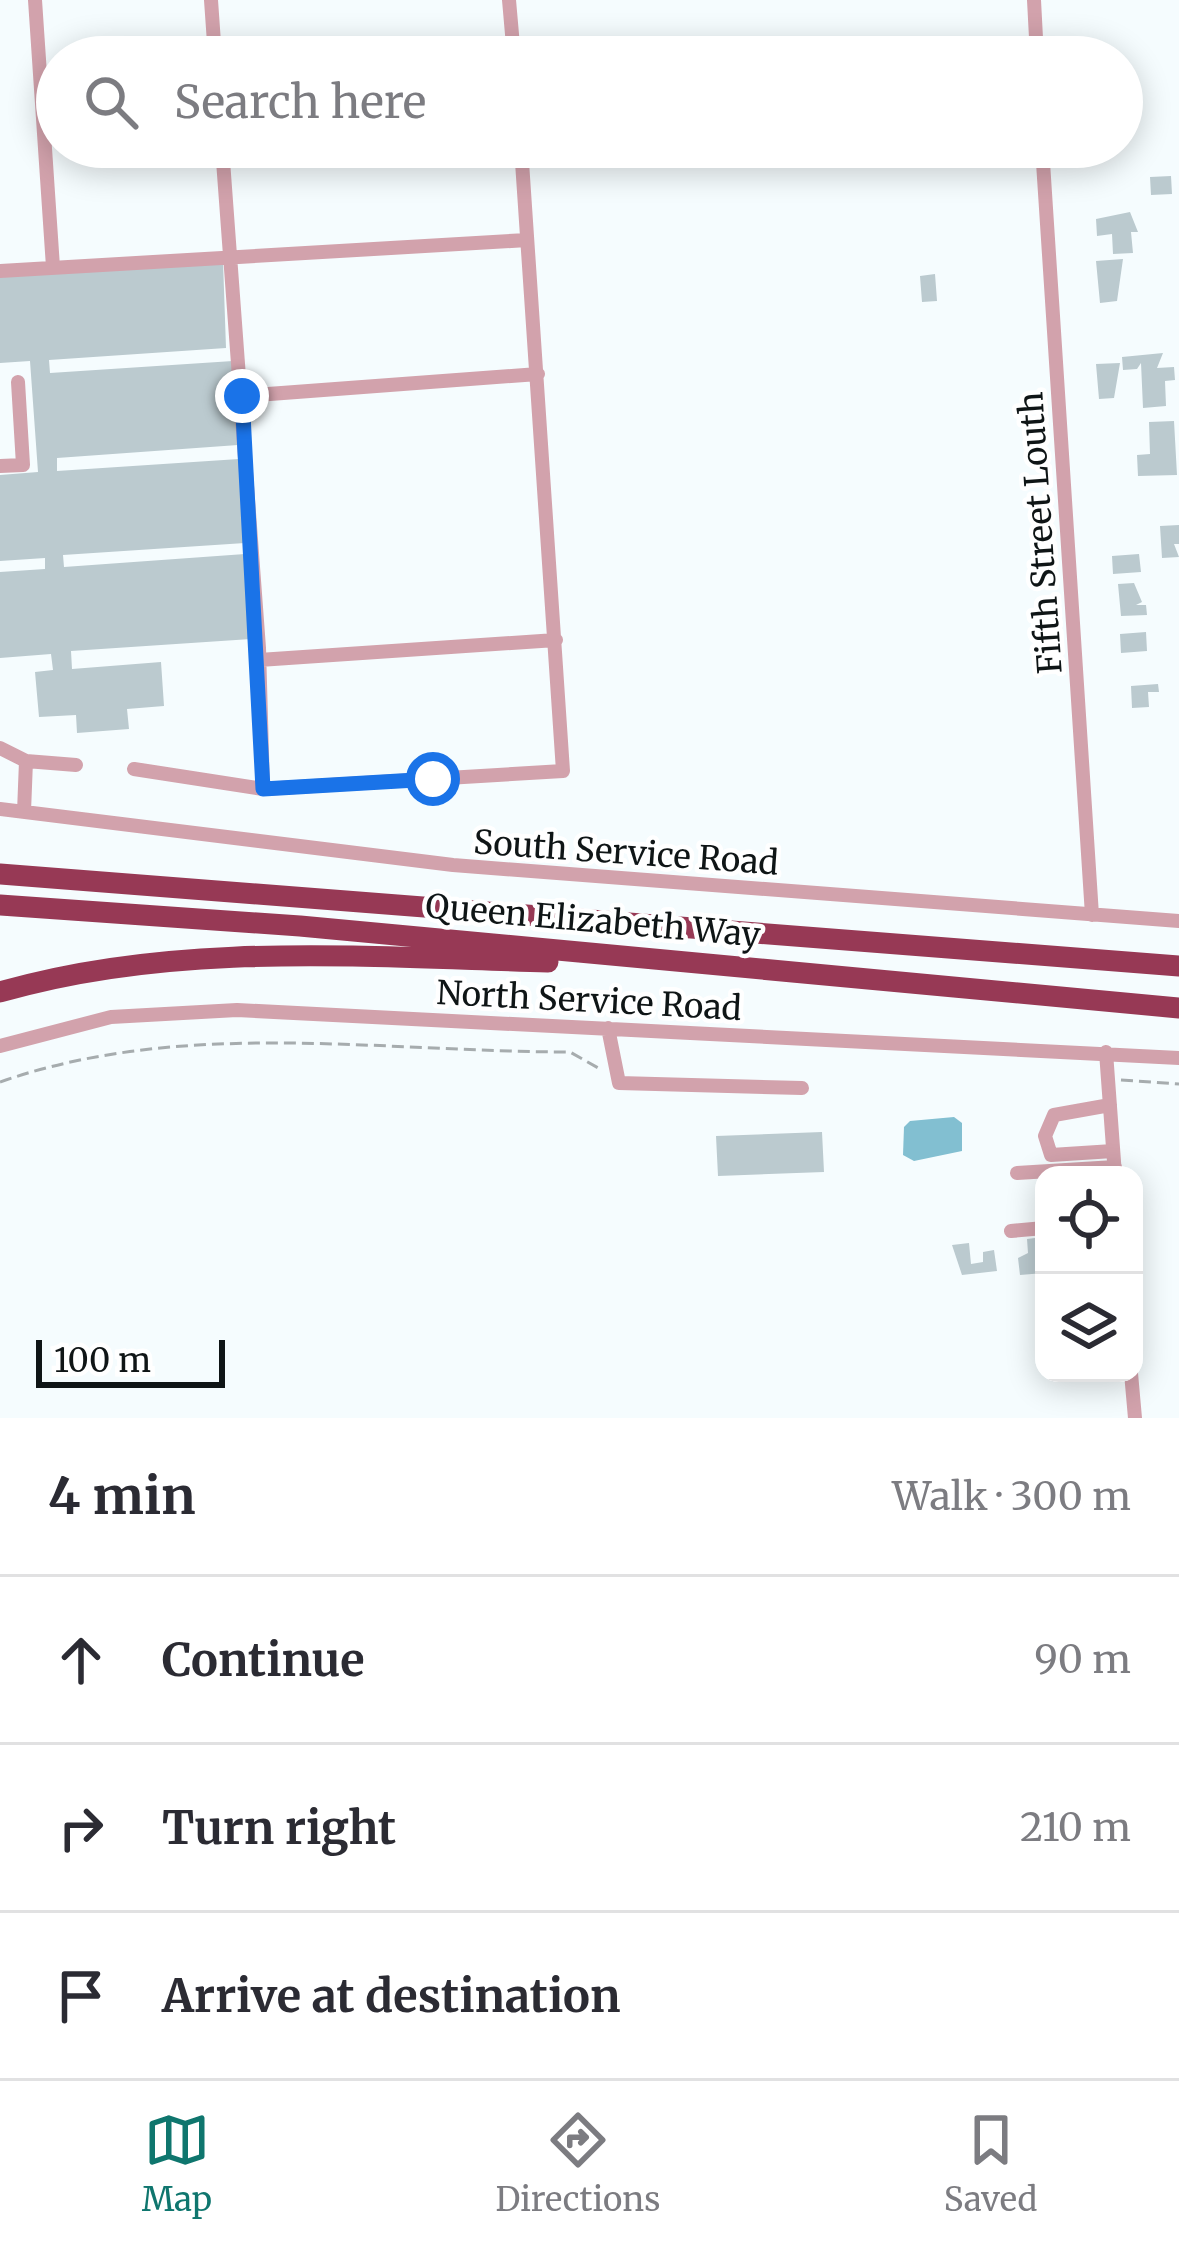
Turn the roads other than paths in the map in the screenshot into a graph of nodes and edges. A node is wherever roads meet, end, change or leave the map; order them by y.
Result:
1 (35, 0) edge
2 (211, 0) edge
3 (509, 0) edge
4 (1034, 0) edge
5 (37, 36) edge
6 (214, 36) edge
7 (512, 36) edge
8 (1036, 36) edge
9 (46, 168) edge
10 (223, 168) edge
11 (522, 168) edge
12 (1043, 168) edge
13 (527, 240) junction
14 (228, 255) junction
15 (53, 267) junction
16 (0, 271) edge
17 (538, 374) junction
18 (18, 382) dead end
19 (242, 396) junction
20 (0, 466) edge
21 (556, 640) junction
22 (260, 659) junction
23 (0, 748) edge
24 (26, 760) junction
25 (76, 765) dead end
26 (134, 769) dead end
27 (263, 789) junction
28 (0, 808) edge
29 (24, 812) junction
30 (0, 874) edge
31 (0, 905) edge
32 (1092, 914) junction
33 (1179, 922) edge
34 (1179, 966) edge
35 (746, 968) junction
36 (0, 992) edge
37 (1179, 1007) edge
38 (608, 1028) junction
39 (0, 1046) edge
40 (1106, 1052) junction
41 (1179, 1058) edge
42 (802, 1088) dead end
43 (1110, 1105) junction
44 (1114, 1150) junction
45 (1115, 1166) edge
46 (1017, 1173) dead end
47 (1035, 1173) edge
48 (1035, 1229) edge
49 (1011, 1231) dead end
50 (1132, 1382) edge
51 (1135, 1418) edge

1 - 5 street
2 - 6 street
3 - 7 street
4 - 8 street
9 - 15 street
10 - 14 street
11 - 13 street
12 - 32 street, Fifth Street Louth
13 - 14 street
13 - 17 street
14 - 15 street
14 - 19 street
15 - 16 street
17 - 19 street
17 - 21 street
18 - 20 street
19 - 22 street
21 - 22 street
21 - 27 street
22 - 27 street
23 - 24 street
24 - 25 street
24 - 29 street
26 - 27 street
28 - 29 street, South Service Road
29 - 32 street, South Service Road
30 - 34 highway, Queen Elizabeth Way
31 - 35 highway, Queen Elizabeth Way
32 - 33 street, South Service Road
35 - 36 highway
35 - 37 highway, Queen Elizabeth Way
38 - 39 street, North Service Road
38 - 40 street, North Service Road
38 - 42 street
40 - 41 street, North Service Road
40 - 43 street
43 - 44 street
43 - 44 street
44 - 45 street
46 - 47 street
48 - 49 street
50 - 51 street

